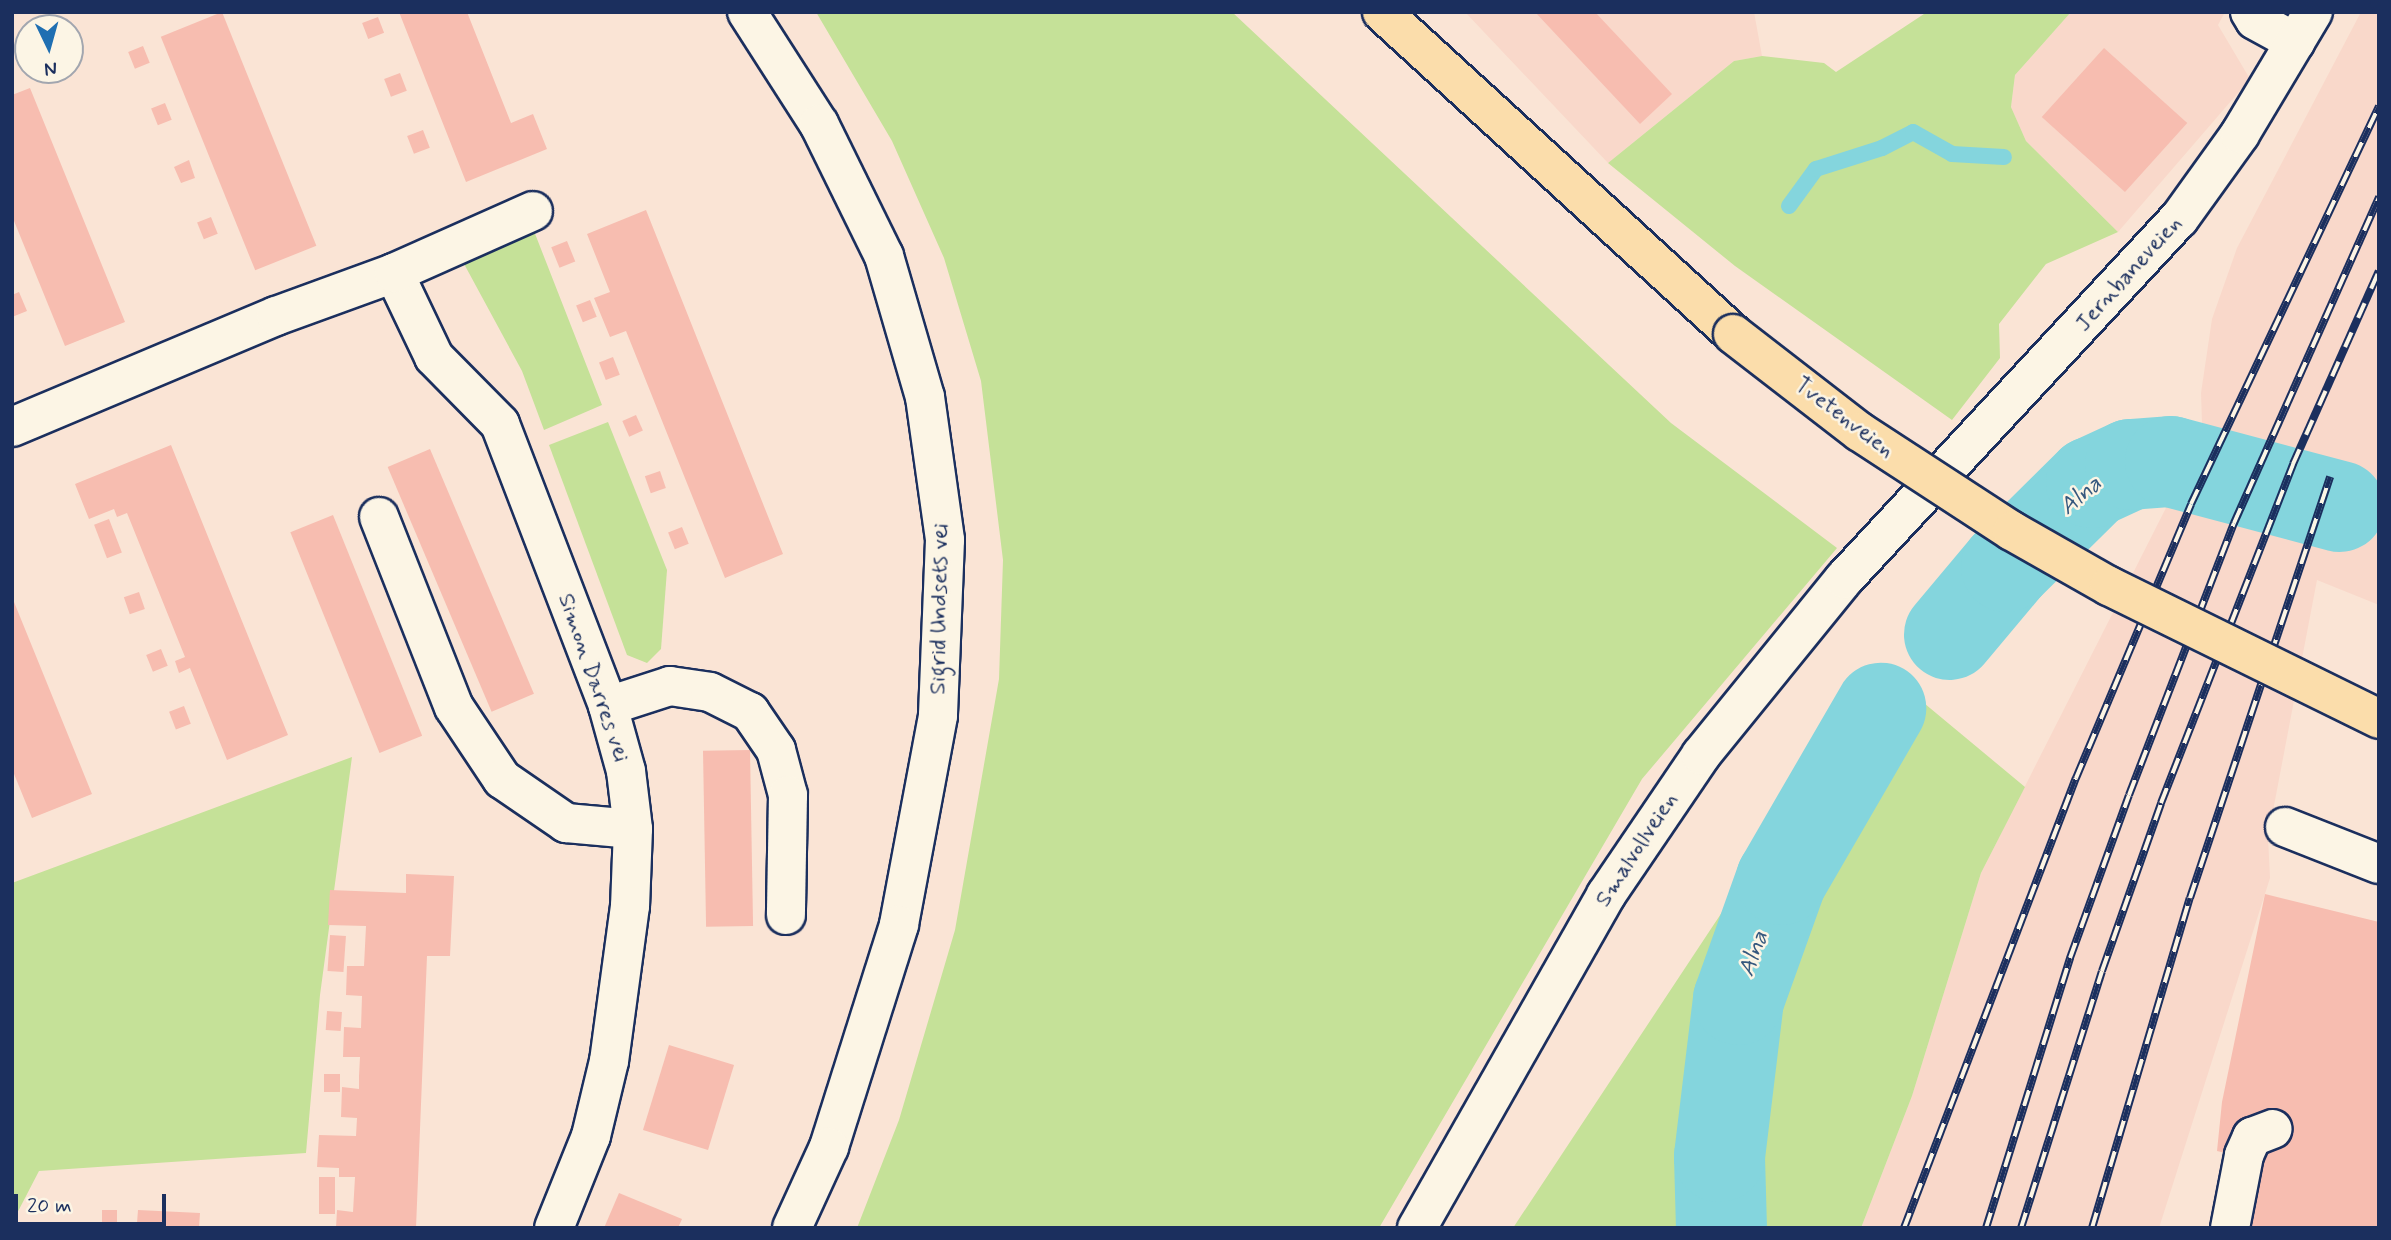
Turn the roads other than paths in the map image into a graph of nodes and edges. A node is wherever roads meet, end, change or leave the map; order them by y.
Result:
1 (747, 12) edge
2 (1382, 12) edge
3 (2241, 15) edge
4 (2304, 27) edge
5 (533, 211) dead end
6 (398, 280) junction
7 (12, 427) edge
8 (1909, 509) joint
9 (379, 516) dead end
10 (608, 706) junction
11 (2379, 719) edge
12 (2285, 827) dead end
13 (633, 829) junction
14 (2379, 864) edge
15 (786, 915) dead end
16 (2273, 1129) dead end
17 (554, 1228) edge
18 (792, 1228) edge
19 (1417, 1228) edge
20 (2230, 1228) edge

1 - 18 street, Sigrid Undsets vei
2 - 11 main road, Tvetenveien, bridge
3 - 4 street
4 - 8 street, Jernbaneveien
5 - 6 street
6 - 7 street
6 - 10 street, Simon Darres vei
8 - 19 street, Smalvollveien
9 - 13 street
10 - 13 street, Simon Darres vei
10 - 15 street
12 - 14 street
13 - 17 street, Simon Darres vei
16 - 20 street

